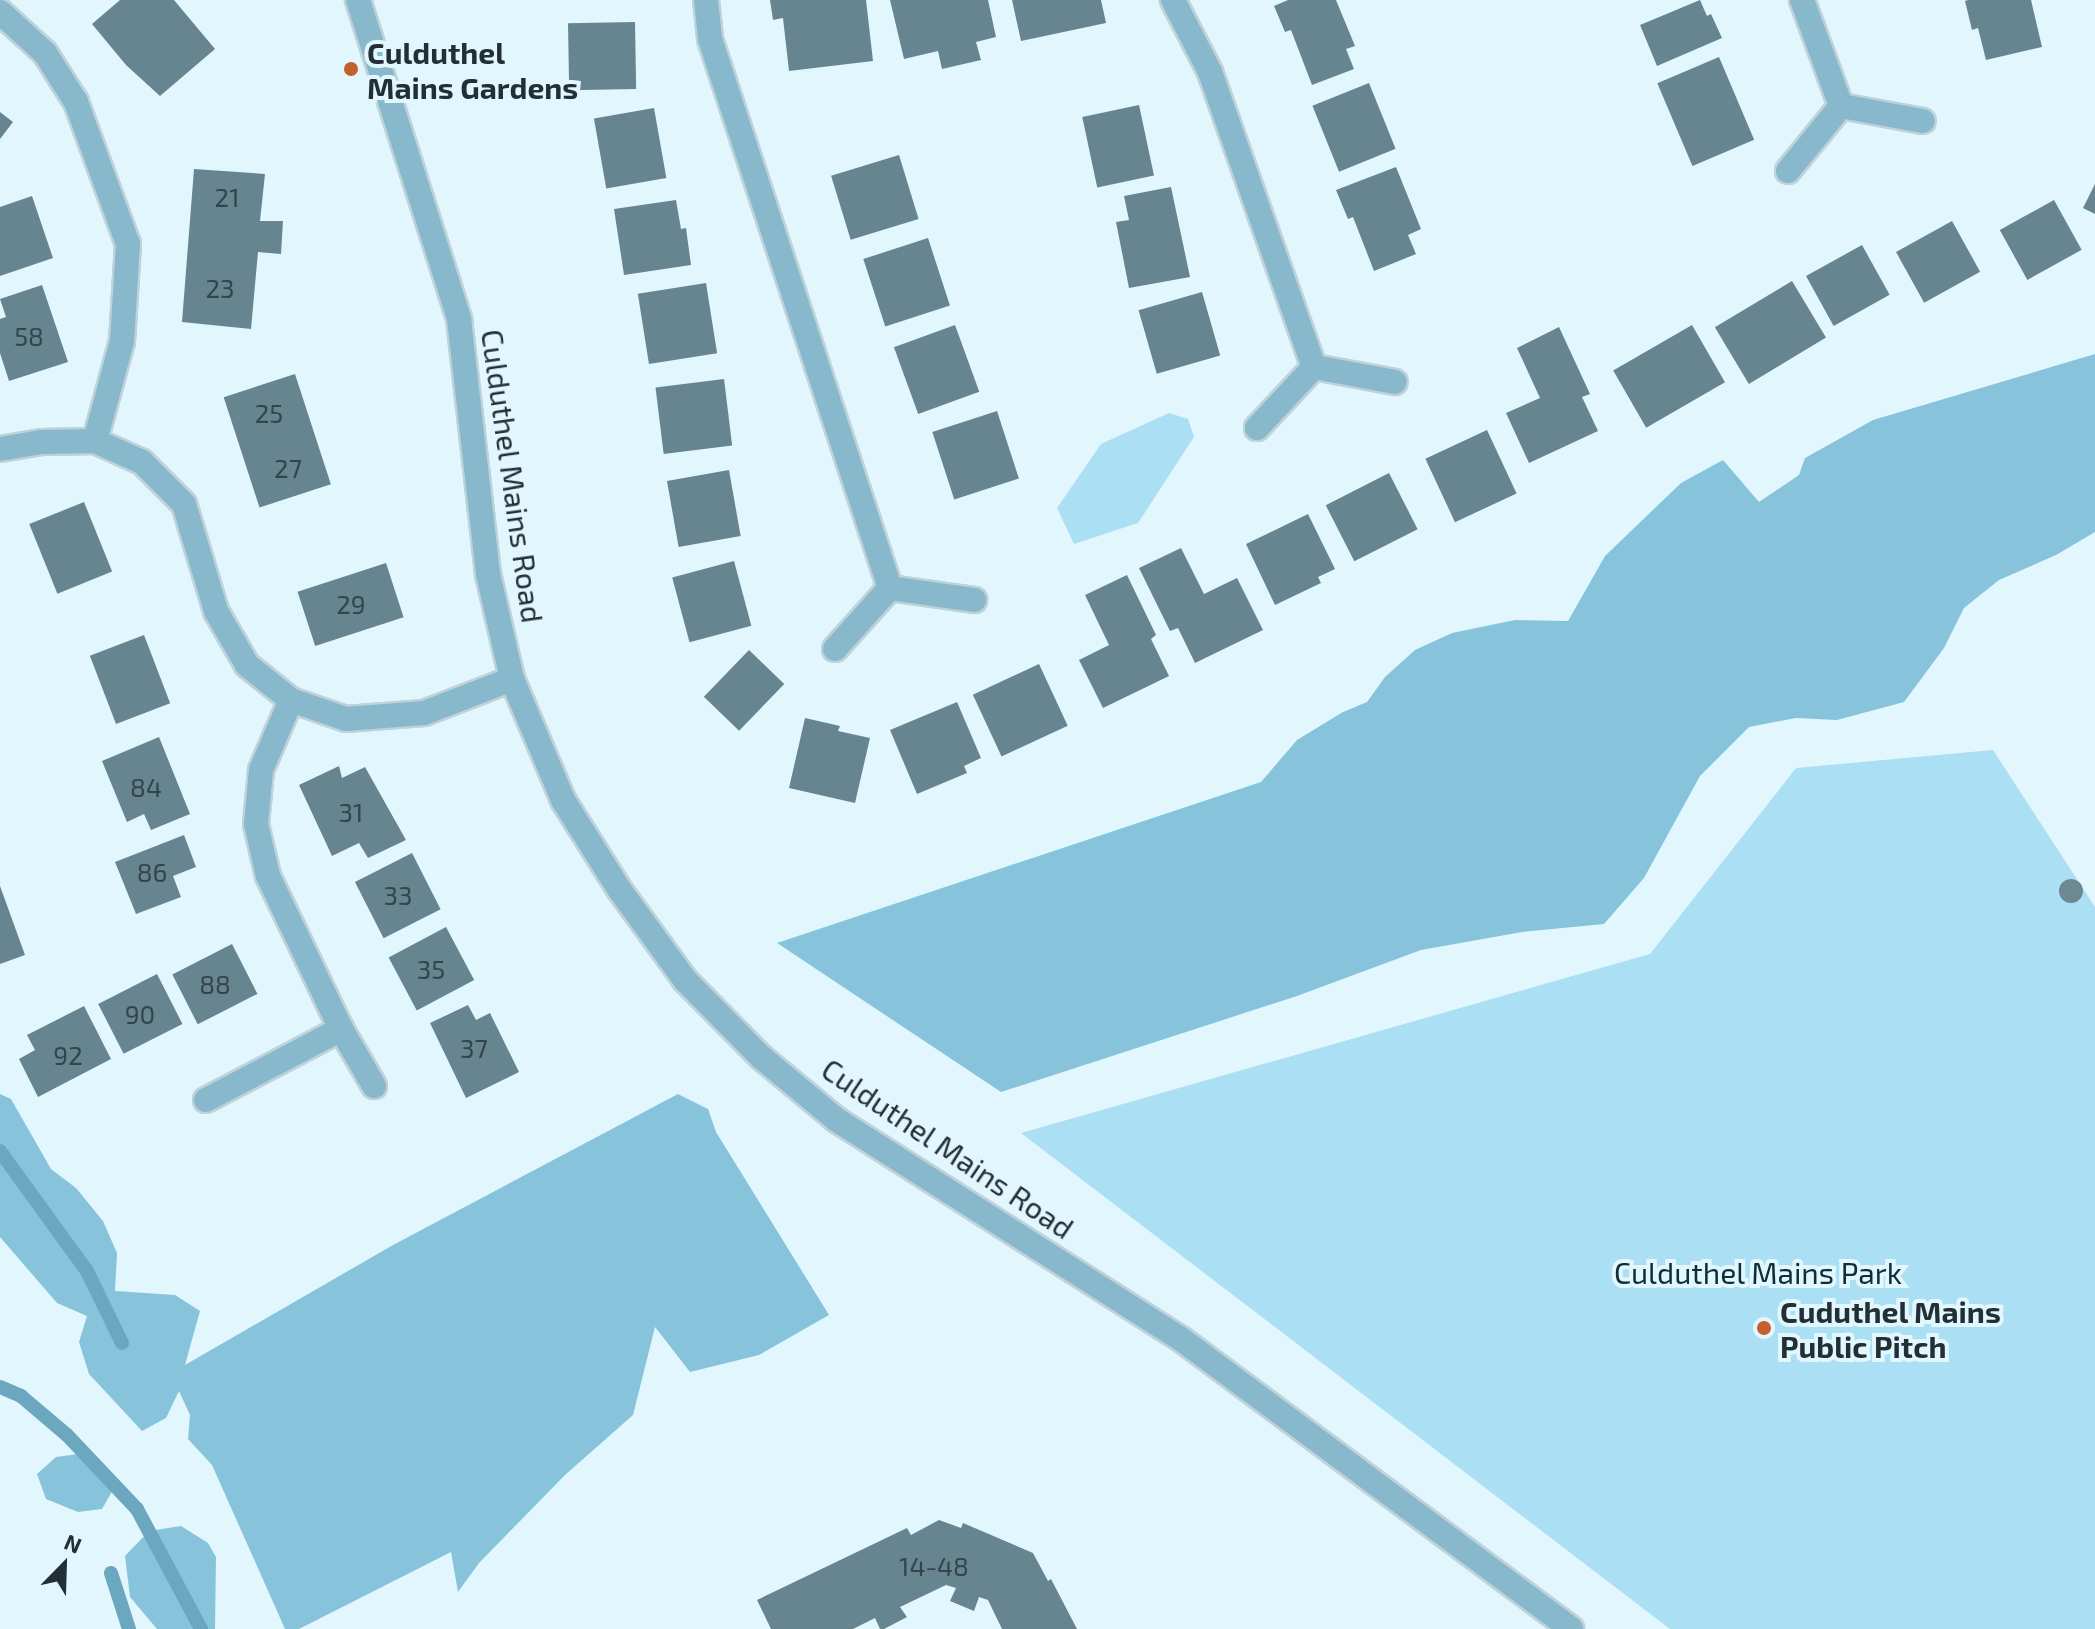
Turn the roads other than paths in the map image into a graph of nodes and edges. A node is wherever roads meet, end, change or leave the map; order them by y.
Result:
1 (358, 0) edge
2 (706, 0) edge
3 (1173, 0) edge
4 (1802, 0) edge
5 (0, 12) edge
6 (1841, 106) junction
7 (1923, 121) dead end
8 (1788, 171) dead end
9 (1314, 367) junction
10 (1395, 382) dead end
11 (1257, 428) dead end
12 (95, 441) junction
13 (0, 449) edge
14 (890, 588) junction
15 (974, 600) dead end
16 (835, 649) dead end
17 (512, 679) junction
18 (291, 700) junction
19 (341, 1029) junction
20 (374, 1086) dead end
21 (206, 1100) dead end
22 (1571, 1629) edge

1 - 17 street, Culduthel Mains Road
2 - 14 street
3 - 9 street
4 - 6 street
5 - 12 street
6 - 7 street
6 - 8 street
9 - 10 street
9 - 11 street
12 - 13 street
12 - 18 street
14 - 15 street
14 - 16 street
17 - 18 street
17 - 22 street, Culduthel Mains Road
18 - 19 street
19 - 20 street
19 - 21 street

